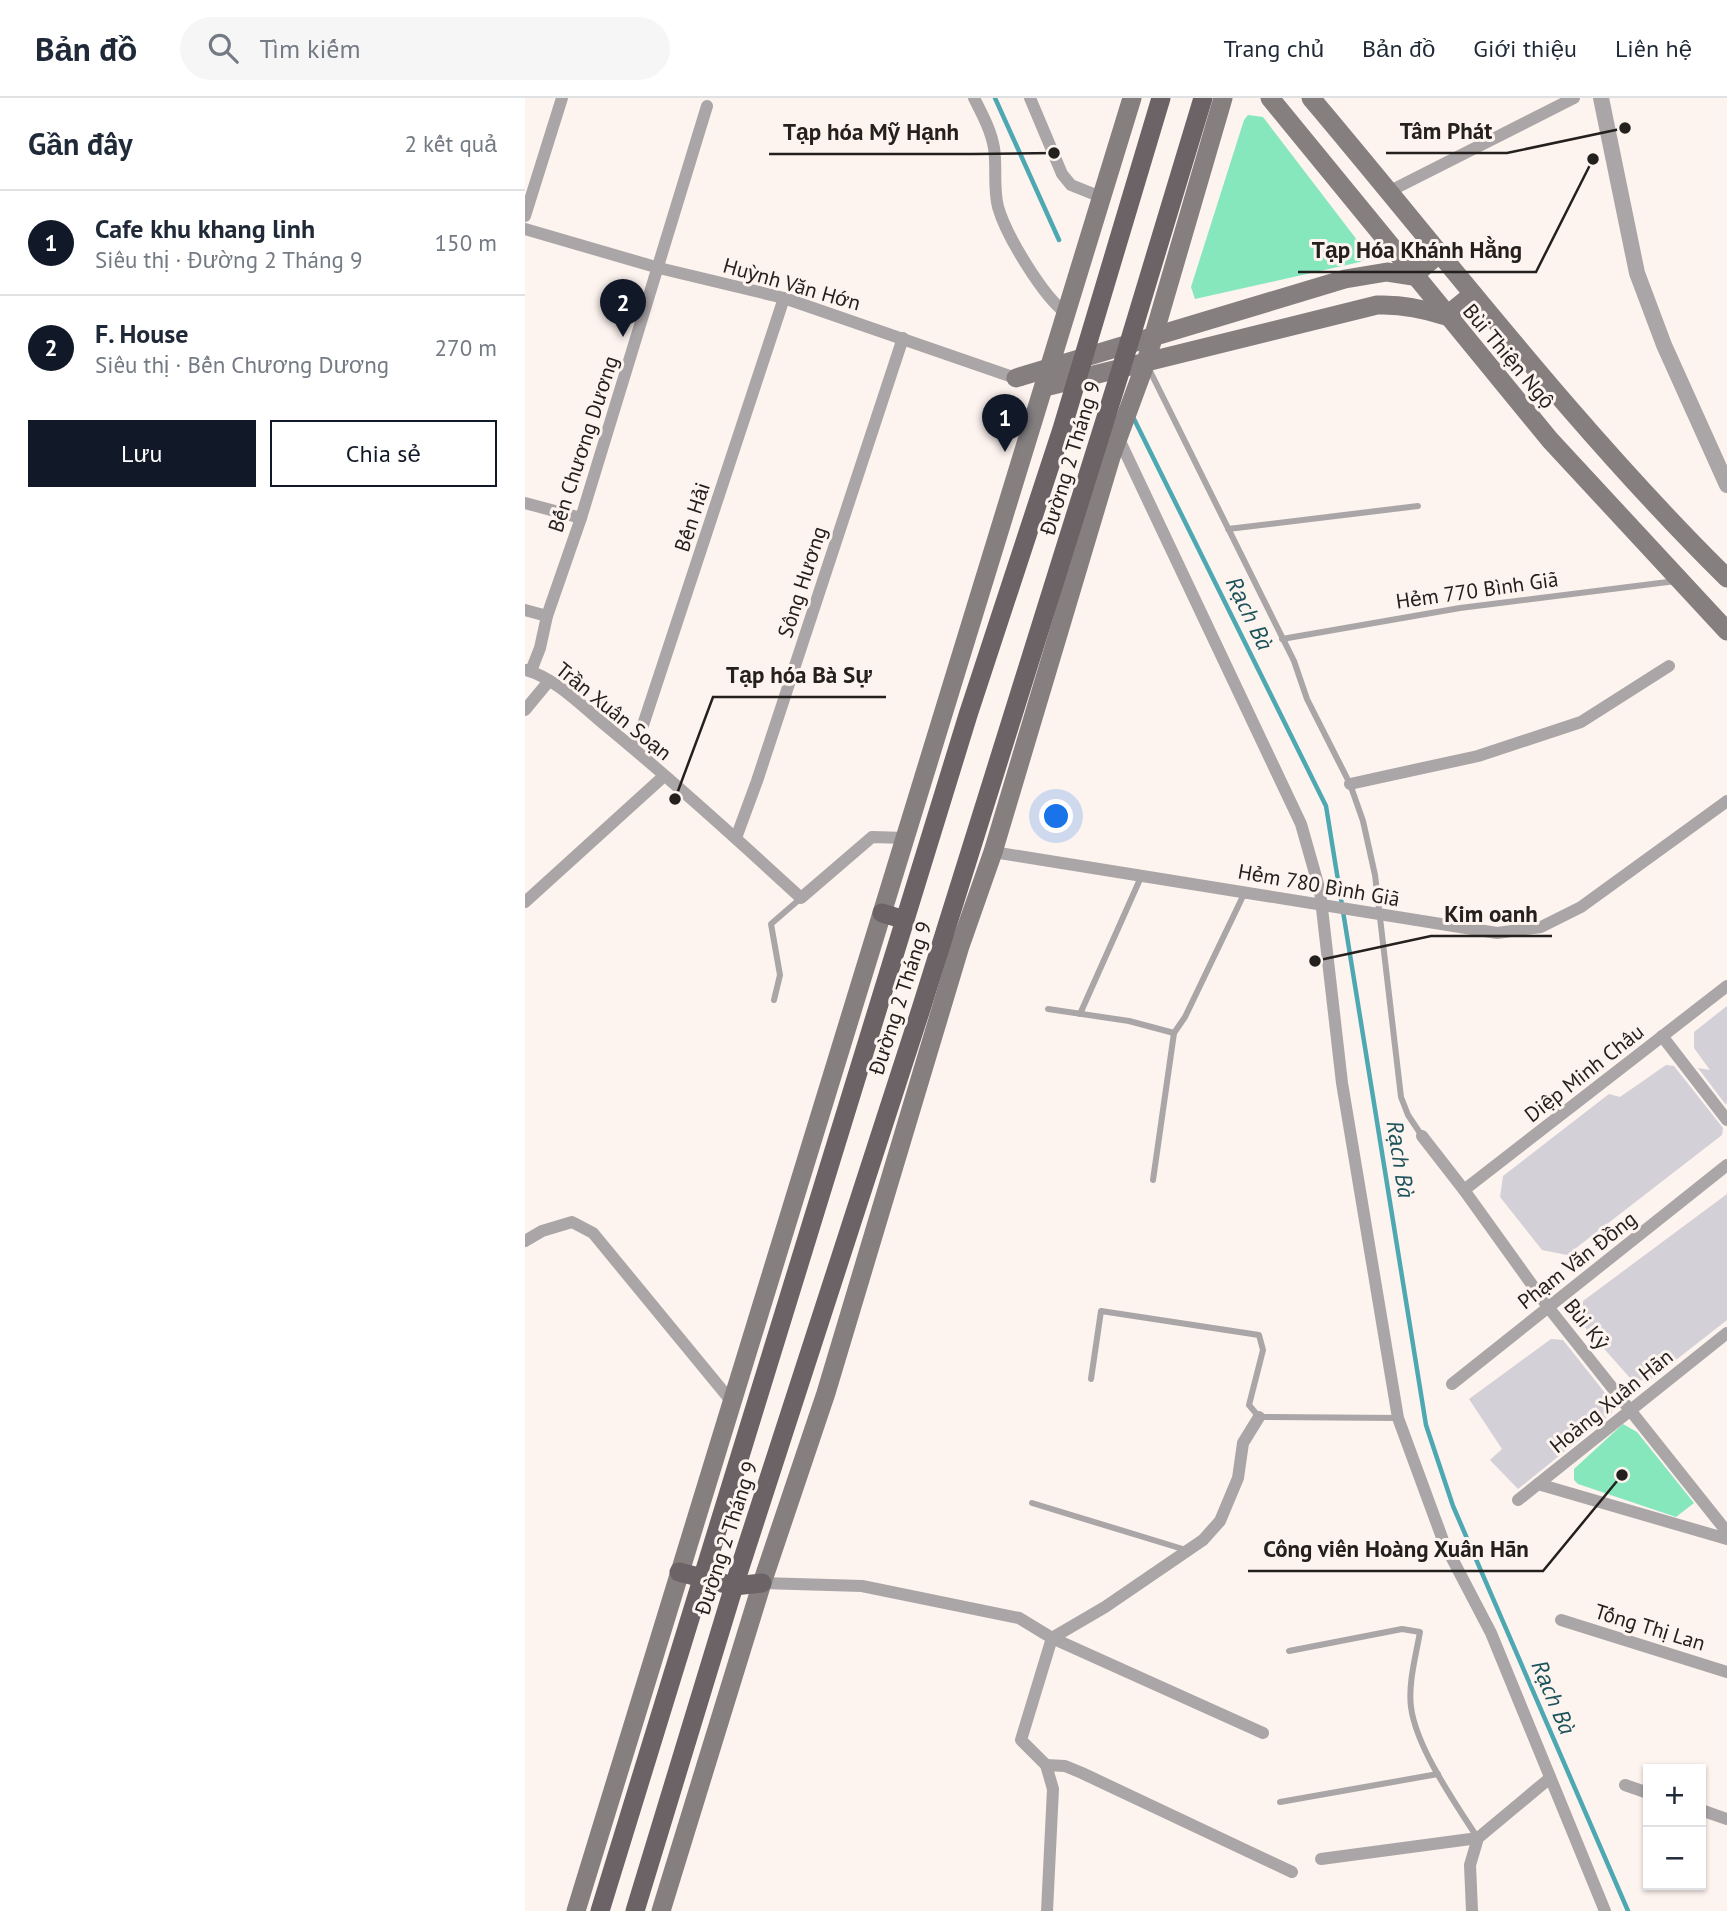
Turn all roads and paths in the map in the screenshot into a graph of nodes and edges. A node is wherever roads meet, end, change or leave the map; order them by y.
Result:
1 (562, 98) edge
2 (974, 98) edge
3 (1030, 98) edge
4 (1132, 98) edge
5 (1161, 98) edge
6 (1203, 98) edge
7 (1223, 98) edge
8 (1270, 98) edge
9 (1311, 98) edge
10 (1574, 98) edge
11 (1601, 98) edge
12 (707, 106) dead end
13 (1390, 191) junction
14 (1101, 197) junction
15 (525, 216) edge
16 (525, 229) edge
17 (1440, 253) junction
18 (659, 268) junction
19 (1413, 276) junction
20 (1473, 294) junction
21 (784, 298) junction
22 (1067, 314) junction
23 (1446, 316) junction
24 (1153, 337) junction
25 (903, 338) junction
26 (1129, 344) junction
27 (1081, 358) junction
28 (1146, 362) junction
29 (1051, 368) junction
30 (1121, 368) junction
31 (1016, 378) junction
32 (1075, 380) junction
33 (1045, 387) junction
34 (1118, 437) junction
35 (1727, 485) edge
36 (525, 503) edge
37 (1417, 506) dead end
38 (581, 518) junction
39 (1228, 529) junction
40 (1727, 578) edge
41 (1678, 580) junction
42 (525, 610) edge
43 (547, 616) junction
44 (1727, 631) edge
45 (1282, 639) junction
46 (1669, 666) dead end
47 (528, 670) edge
48 (549, 681) junction
49 (525, 710) edge
50 (630, 745) junction
51 (664, 776) junction
52 (1350, 784) junction
53 (1727, 801) edge
54 (736, 838) junction
55 (906, 838) junction
56 (993, 852) junction
57 (1141, 877) junction
58 (1245, 892) junction
59 (801, 898) junction
60 (525, 902) edge
61 (1322, 905) junction
62 (883, 913) junction
63 (1380, 915) junction
64 (905, 920) junction
65 (951, 943) junction
66 (1727, 986) edge
67 (774, 1000) dead end
68 (1048, 1009) dead end
69 (1080, 1014) junction
70 (1174, 1033) junction
71 (1662, 1037) junction
72 (1727, 1120) edge
73 (1422, 1136) joint
74 (1727, 1165) edge
75 (1153, 1180) dead end
76 (1464, 1190) junction
77 (525, 1241) edge
78 (1548, 1307) junction
79 (1727, 1333) edge
80 (1091, 1379) dead end
81 (1452, 1384) dead end
82 (732, 1402) junction
83 (1631, 1410) junction
84 (1259, 1417) junction
85 (1398, 1418) junction
86 (1538, 1484) junction
87 (1518, 1500) dead end
88 (1032, 1503) dead end
89 (1727, 1532) edge
90 (1727, 1539) edge
91 (1188, 1550) junction
92 (679, 1572) junction
93 (702, 1578) junction
94 (762, 1583) junction
95 (734, 1586) junction
96 (1561, 1620) dead end
97 (1052, 1638) junction
98 (1289, 1651) dead end
99 (1727, 1672) edge
100 (1263, 1733) dead end
101 (1046, 1765) junction
102 (1438, 1774) junction
103 (1550, 1778) junction
104 (1625, 1785) dead end
105 (1643, 1791) edge
106 (1280, 1801) dead end
107 (1706, 1812) edge
108 (1727, 1819) edge
109 (1478, 1838) junction
110 (1321, 1859) dead end
111 (1292, 1872) dead end
112 (576, 1911) edge
113 (600, 1911) edge
114 (635, 1911) edge
115 (661, 1911) edge
116 (1047, 1911) edge
117 (1472, 1911) edge
118 (1605, 1911) edge

1 - 15 street
2 - 22 street
3 - 14 street
4 - 14 main road, Đường 2 Tháng 9
5 - 27 main road, Đường 2 Tháng 9
6 - 26 main road, Đường 2 Tháng 9
7 - 24 main road, Đường 2 Tháng 9
8 - 19 main road, Bùi Thiện Ngộ
9 - 13 main road, Bùi Thiện Ngộ
10 - 13 street
11 - 35 street
12 - 18 street, Bến Chương Dương
13 - 17 main road, Bùi Thiện Ngộ
14 - 22 main road, Đường 2 Tháng 9
16 - 18 street, Huỳnh Văn Hớn
17 - 19 main road
17 - 20 main road, Bùi Thiện Ngộ
18 - 21 street, Huỳnh Văn Hớn
18 - 38 street, Bến Chương Dương
19 - 23 main road, Bùi Thiện Ngộ
19 - 24 main road
20 - 23 main road
20 - 40 main road, Bùi Thiện Ngộ
21 - 25 street, Huỳnh Văn Hớn
21 - 50 street, Bến Hải
22 - 29 main road, Đường 2 Tháng 9
23 - 28 main road
23 - 41 main road, Bùi Thiện Ngộ
24 - 26 main road
24 - 28 main road, Đường 2 Tháng 9
25 - 31 street, Huỳnh Văn Hớn
25 - 54 street, Sông Hương
26 - 27 main road
26 - 30 main road, Đường 2 Tháng 9
27 - 29 main road
27 - 32 main road, Đường 2 Tháng 9
28 - 30 main road
28 - 34 main road, Đường 2 Tháng 9
28 - 39 lane
29 - 31 main road
29 - 33 main road, Đường 2 Tháng 9
30 - 32 main road
30 - 65 main road, Đường 2 Tháng 9
31 - 33 street, Huỳnh Văn Hớn
32 - 33 main road
32 - 64 main road, Đường 2 Tháng 9
33 - 55 main road, Đường 2 Tháng 9
34 - 56 main road, Đường 2 Tháng 9
34 - 61 street
36 - 38 street
37 - 39 lane
38 - 43 street, Bến Chương Dương
39 - 45 lane
41 - 44 main road, Bùi Thiện Ngộ
41 - 45 lane, Hẻm 770 Bình Giã
42 - 43 street
43 - 47 street, Bến Chương Dương
45 - 52 lane
46 - 52 street
47 - 48 street, Trần Xuân Soạn
48 - 49 street
48 - 50 street, Trần Xuân Soạn
50 - 51 street, Trần Xuân Soạn
51 - 54 street, Trần Xuân Soạn
51 - 60 street
52 - 63 lane
53 - 63 street, Hẻm 780 Bình Giã
54 - 59 street, Trần Xuân Soạn
55 - 59 street
55 - 62 main road, Đường 2 Tháng 9
56 - 57 street, Hẻm 780 Bình Giã
56 - 65 main road, Đường 2 Tháng 9
57 - 58 street, Hẻm 780 Bình Giã
57 - 69 lane
58 - 61 street, Hẻm 780 Bình Giã
58 - 70 lane
59 - 67 lane
61 - 63 street, Hẻm 780 Bình Giã
61 - 85 street
62 - 64 main road
62 - 82 main road, Đường 2 Tháng 9
63 - 73 lane
64 - 93 main road, Đường 2 Tháng 9
65 - 94 main road, Đường 2 Tháng 9
65 - 95 main road, Đường 2 Tháng 9
66 - 71 street, Diệp Minh Châu
68 - 69 lane
69 - 70 lane
70 - 75 lane
71 - 72 street
71 - 76 street, Diệp Minh Châu
73 - 76 street, Bùi Kỷ
74 - 78 street, Phạm Văn Đồng
76 - 78 street, Bùi Kỷ
77 - 82 street
78 - 81 street, Phạm Văn Đồng
78 - 83 street, Bùi Kỷ
79 - 83 street, Hoàng Xuân Hãn
80 - 84 lane
82 - 92 main road, Đường 2 Tháng 9
83 - 86 street, Hoàng Xuân Hãn
83 - 89 street, Bùi Kỷ
84 - 85 lane
84 - 91 street
85 - 103 street
86 - 87 street, Hoàng Xuân Hãn
86 - 90 street
88 - 91 lane
91 - 97 street
92 - 93 main road
92 - 112 main road, Đường 2 Tháng 9
93 - 95 main road
93 - 113 main road, Đường 2 Tháng 9
94 - 95 main road
94 - 97 street
94 - 115 main road, Đường 2 Tháng 9
95 - 114 main road, Đường 2 Tháng 9
96 - 99 street, Tống Thị Lan
97 - 100 street
97 - 101 street
98 - 102 lane
101 - 111 street
101 - 116 street
102 - 106 lane
102 - 109 lane
103 - 109 street
103 - 118 street
104 - 105 street
107 - 108 street
109 - 110 street
109 - 117 street

